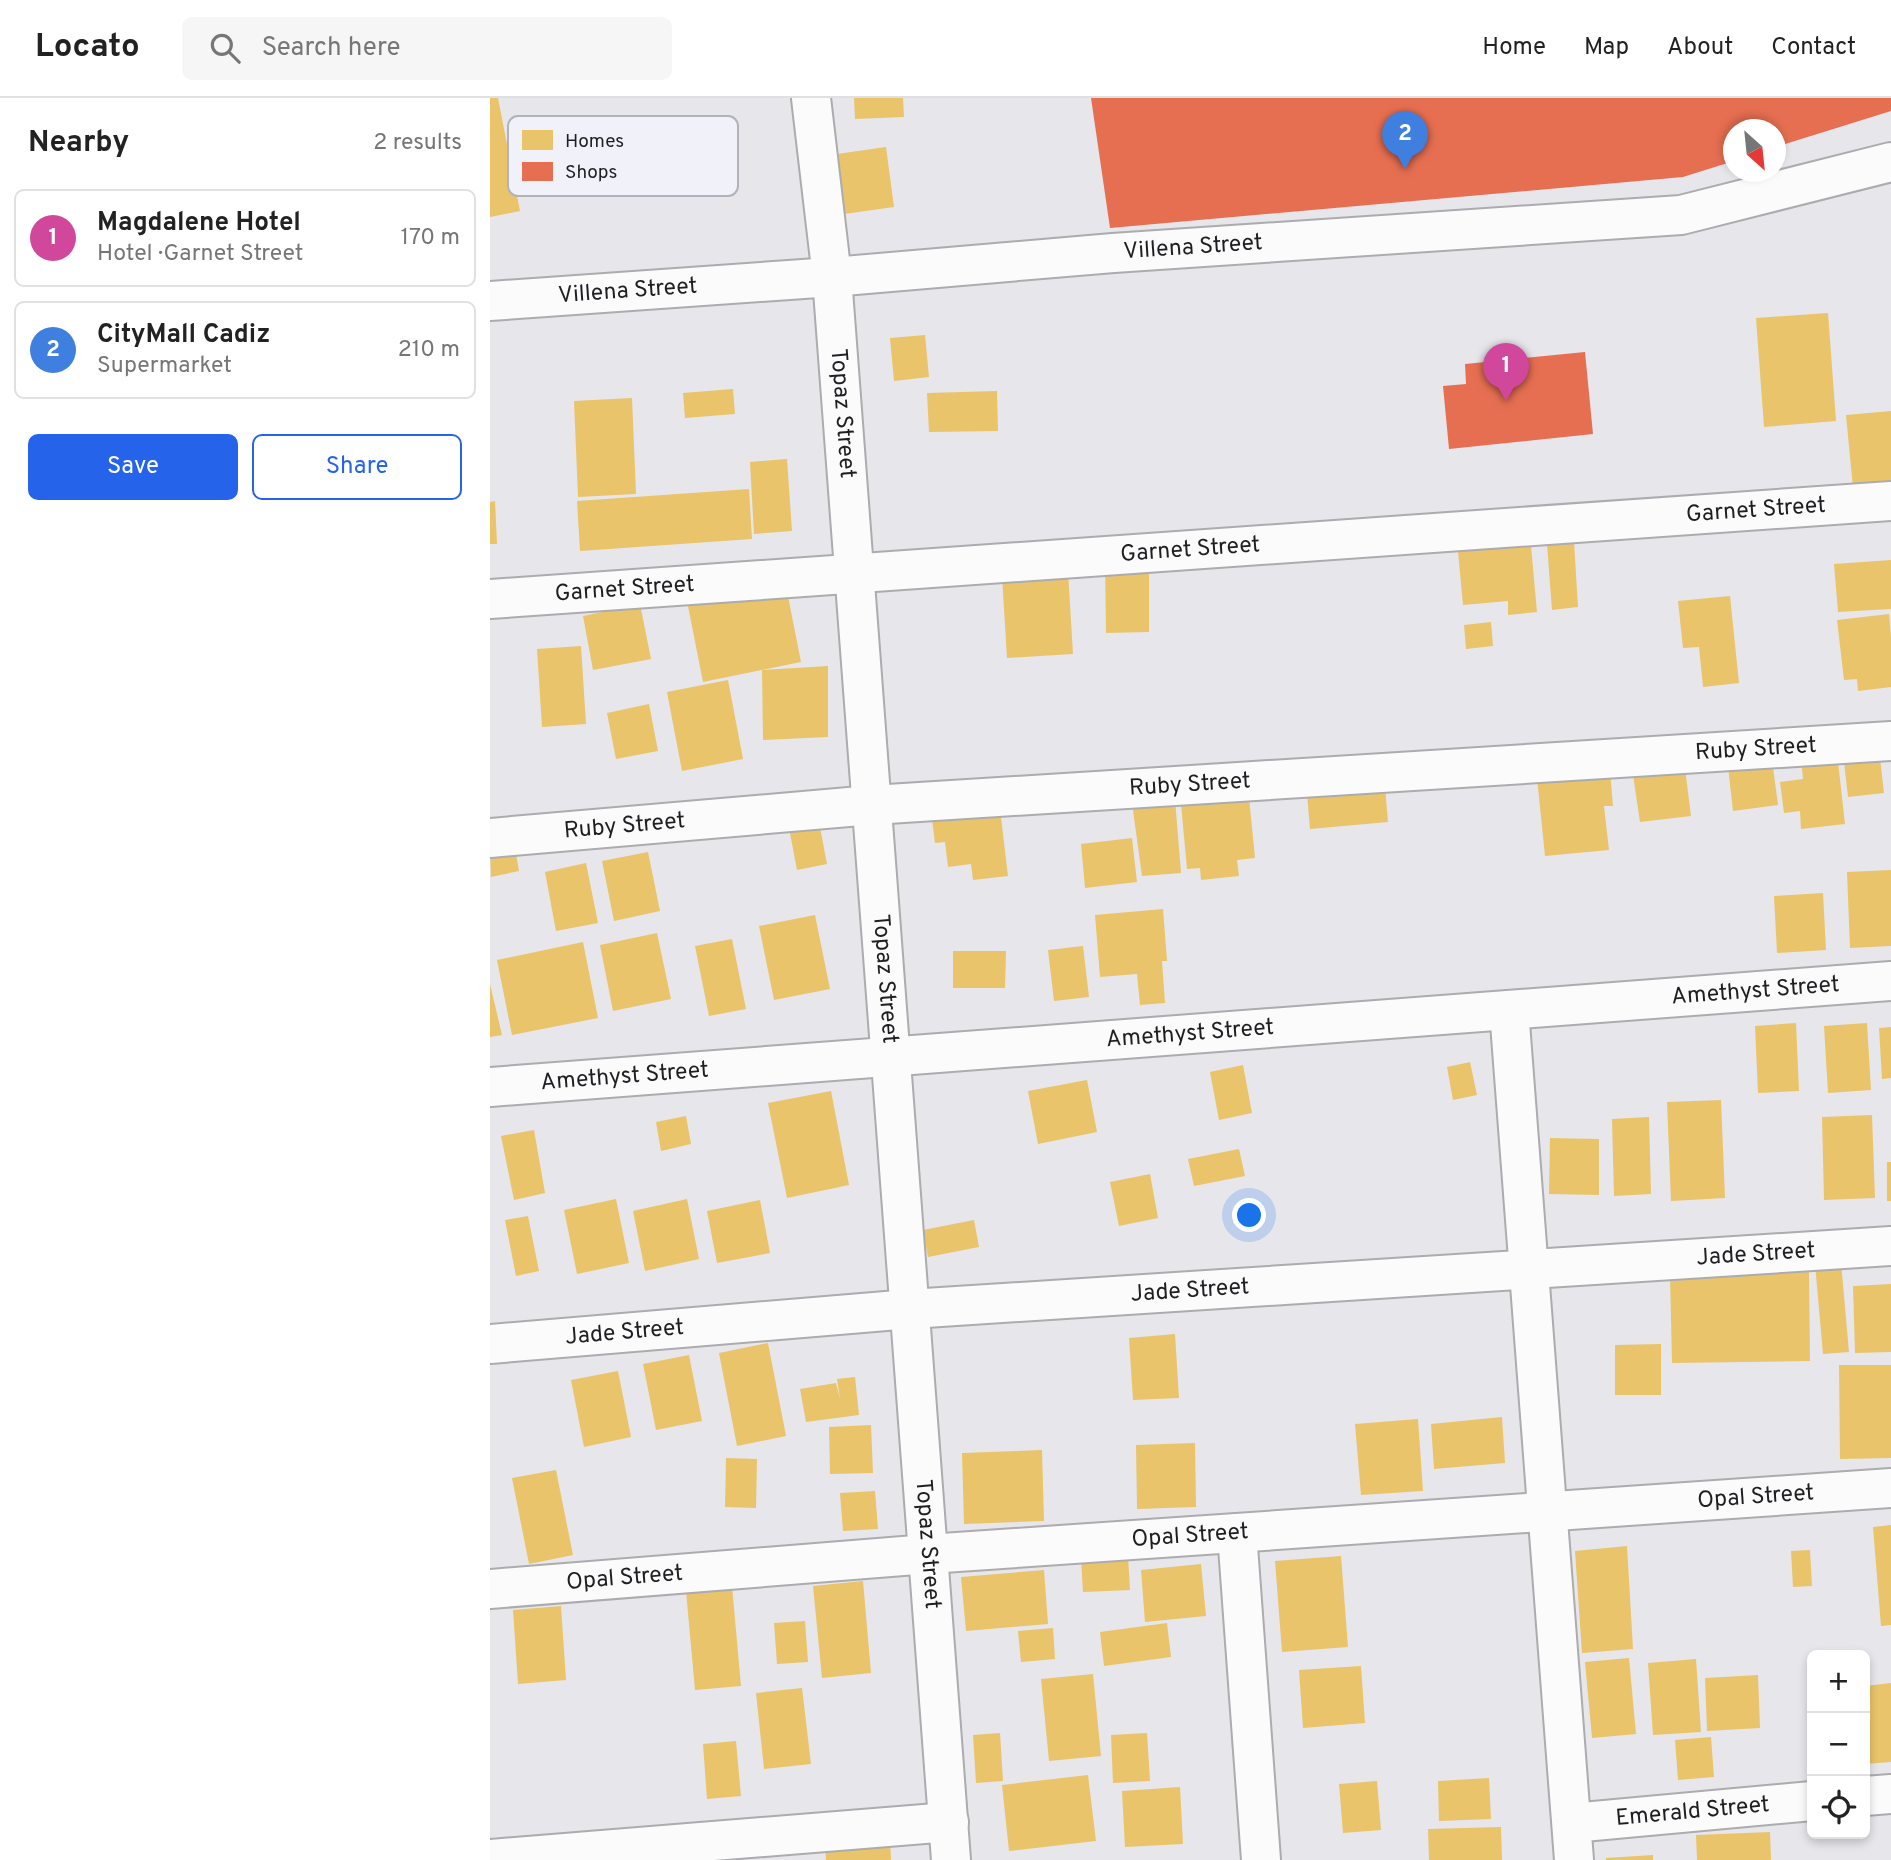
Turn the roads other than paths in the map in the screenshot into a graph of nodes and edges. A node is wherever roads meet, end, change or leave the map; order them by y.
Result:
1 (811, 98) edge
2 (1891, 162) edge
3 (832, 277) junction
4 (490, 301) edge
5 (1891, 501) edge
6 (853, 574) junction
7 (490, 599) edge
8 (1891, 741) edge
9 (872, 806) junction
10 (490, 838) edge
11 (1891, 981) edge
12 (1509, 1010) junction
13 (891, 1056) junction
14 (490, 1087) edge
15 (1891, 1246) edge
16 (1530, 1269) junction
17 (910, 1309) junction
18 (490, 1344) edge
19 (1891, 1488) edge
20 (1548, 1512) junction
21 (1237, 1533) junction
22 (928, 1554) junction
23 (490, 1589) edge
24 (1891, 1794) edge
25 (1870, 1796) edge
26 (1807, 1802) edge
27 (948, 1822) junction
28 (1573, 1842) edge
29 (490, 1859) edge
30 (951, 1860) edge
31 (1261, 1860) edge

1 - 3 street, Topaz Street
2 - 3 street, Villena Street
3 - 4 street, Villena Street
3 - 6 street, Topaz Street
5 - 6 street, Garnet Street
6 - 7 street, Garnet Street
6 - 9 street, Topaz Street
8 - 9 street, Ruby Street
9 - 10 street, Ruby Street
9 - 13 street, Topaz Street
11 - 12 street, Amethyst Street
12 - 13 street, Amethyst Street
12 - 16 street
13 - 14 street, Amethyst Street
13 - 17 street, Topaz Street
15 - 16 street, Jade Street
16 - 17 street, Jade Street
16 - 20 street
17 - 18 street, Jade Street
17 - 22 street, Topaz Street
19 - 20 street, Opal Street
20 - 21 street, Opal Street
20 - 28 street
21 - 22 street, Opal Street
21 - 31 street
22 - 23 street, Opal Street
22 - 27 street, Topaz Street
24 - 25 street
26 - 28 street, Emerald Street
27 - 29 street
27 - 30 street, Topaz Street

